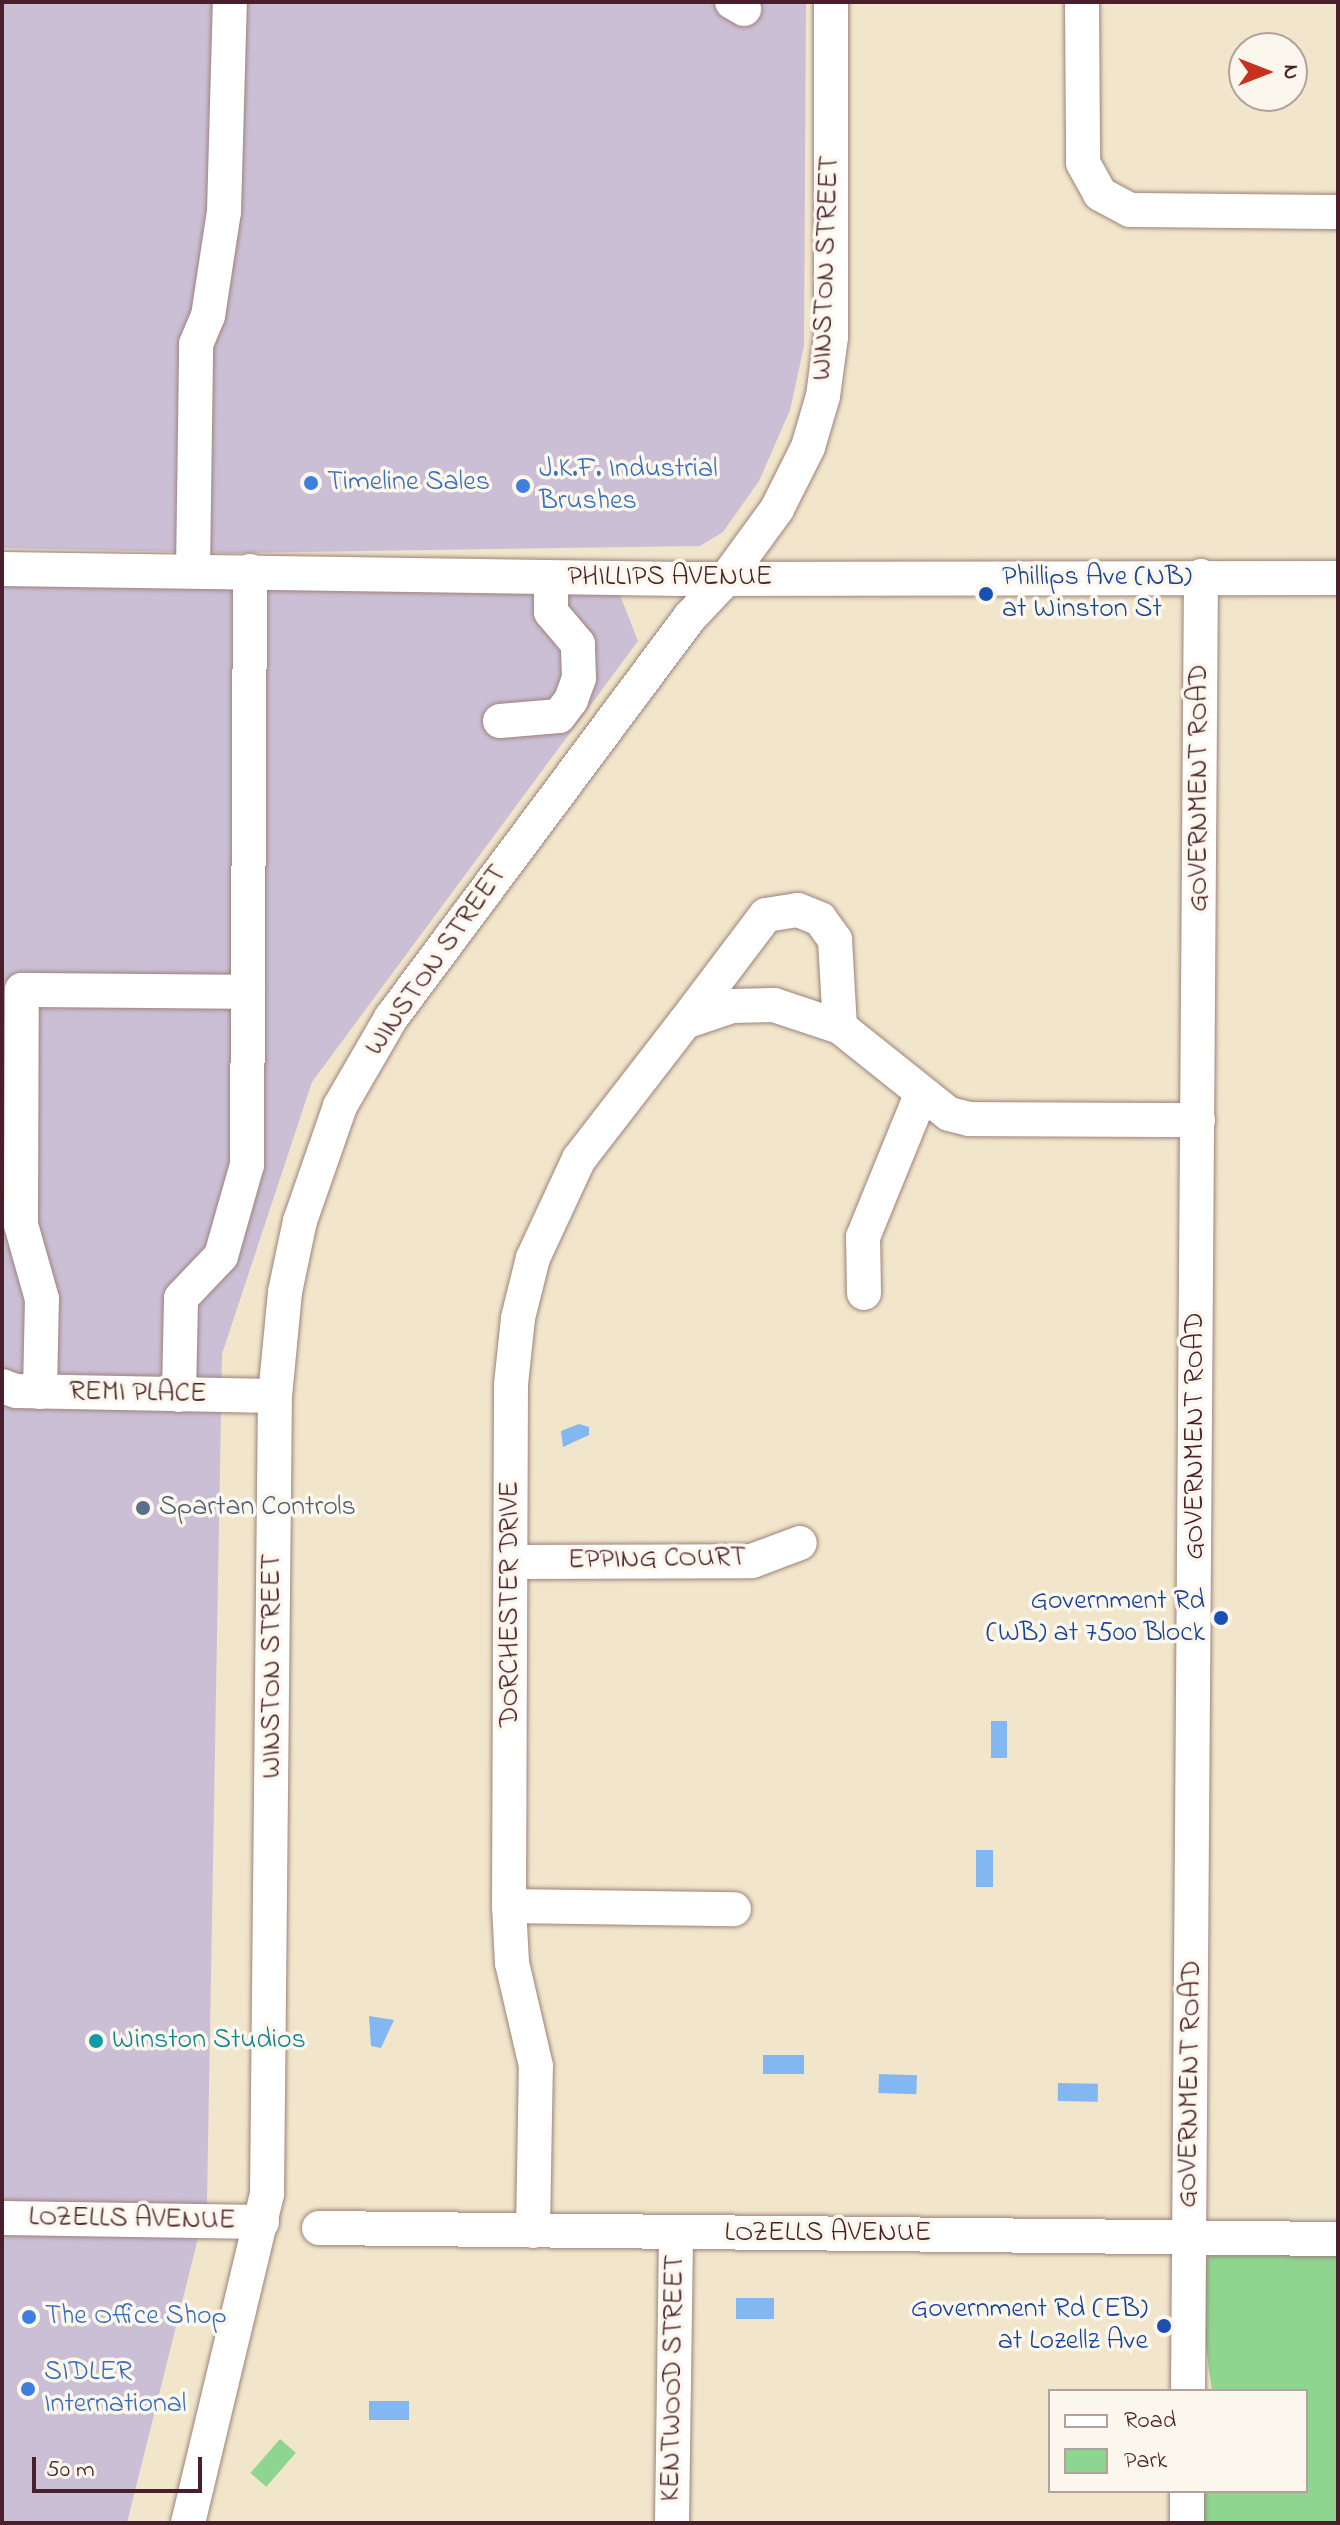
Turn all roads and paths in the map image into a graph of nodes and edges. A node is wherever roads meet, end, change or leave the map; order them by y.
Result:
1 (230, 2) edge
2 (831, 2) edge
3 (1082, 2) edge
4 (1338, 212) edge
5 (2, 569) edge
6 (193, 571) junction
7 (250, 571) junction
8 (1201, 576) junction
9 (551, 578) junction
10 (1338, 578) edge
11 (726, 579) junction
12 (500, 721) dead end
13 (248, 992) junction
14 (685, 1022) junction
15 (840, 1027) junction
16 (921, 1095) junction
17 (1198, 1120) junction
18 (864, 1293) dead end
19 (2, 1386) edge
20 (40, 1392) junction
21 (179, 1395) junction
22 (275, 1396) junction
23 (800, 1543) dead end
24 (511, 1562) junction
25 (509, 1906) junction
26 (734, 1909) dead end
27 (2, 2218) edge
28 (262, 2222) junction
29 (319, 2228) dead end
30 (533, 2231) junction
31 (676, 2233) junction
32 (1189, 2237) junction
33 (1338, 2239) edge
34 (1188, 2389) edge
35 (1187, 2493) edge
36 (188, 2523) edge
37 (672, 2523) edge
38 (1187, 2523) edge

1 - 6 street
2 - 11 street, WINSTON STREET
3 - 4 street
5 - 6 street, PHILLIPS AVENUE
6 - 7 street, PHILLIPS AVENUE
7 - 9 street, PHILLIPS AVENUE
7 - 13 street
8 - 10 street, PHILLIPS AVENUE
8 - 11 street, PHILLIPS AVENUE
8 - 17 street, GOVERNMENT ROAD
9 - 11 street, PHILLIPS AVENUE
9 - 12 street
11 - 22 street, WINSTON STREET
13 - 20 street
13 - 21 street
14 - 15 street
14 - 15 street, DORCHESTER DRIVE
14 - 24 street, DORCHESTER DRIVE
15 - 16 street
16 - 17 street
16 - 18 street
17 - 32 street, GOVERNMENT ROAD
19 - 20 street, REMI PLACE
20 - 21 street, REMI PLACE
21 - 22 street, REMI PLACE
22 - 28 street, WINSTON STREET
23 - 24 street, EPPING COURT
24 - 25 street, DORCHESTER DRIVE
25 - 26 street
25 - 30 street, DORCHESTER DRIVE
27 - 28 street, LOZELLS AVENUE
28 - 36 street, WINSTON STREET
29 - 30 street, LOZELLS AVENUE
30 - 31 street, LOZELLS AVENUE
31 - 32 street, LOZELLS AVENUE
31 - 37 street, KENTWOOD STREET
32 - 33 street, LOZELLS AVENUE
32 - 34 street, GOVERNMENT ROAD
35 - 38 street

